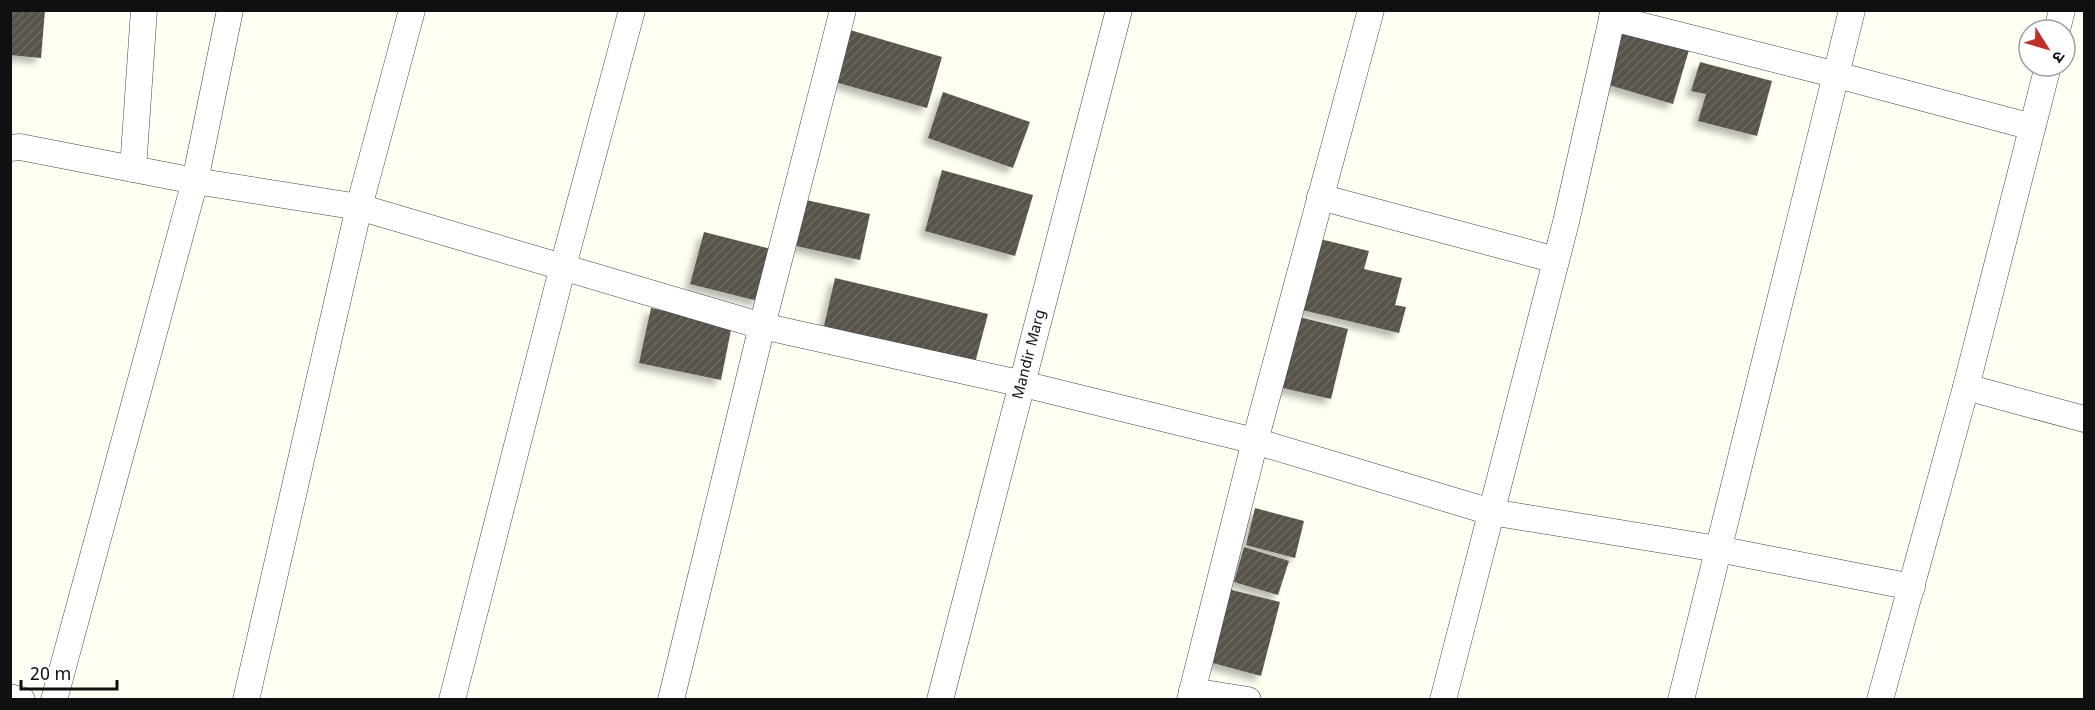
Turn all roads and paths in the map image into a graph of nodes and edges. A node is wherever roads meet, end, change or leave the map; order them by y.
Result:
1 (144, 10) edge
2 (230, 10) edge
3 (412, 10) edge
4 (632, 10) edge
5 (843, 10) edge
6 (1119, 10) edge
7 (1371, 10) edge
8 (1852, 10) edge
9 (1613, 14) edge
10 (1837, 75) junction
11 (2045, 78) edge
12 (2032, 127) junction
13 (10, 148) edge
14 (133, 169) junction
15 (195, 181) junction
16 (1320, 197) junction
17 (359, 207) junction
18 (1556, 260) junction
19 (563, 266) junction
20 (762, 326) junction
21 (1023, 384) junction
22 (1966, 387) junction
23 (2085, 419) edge
24 (1255, 441) junction
25 (1491, 513) junction
26 (1718, 549) junction
27 (1912, 587) junction
28 (1191, 695) edge
29 (10, 697) edge
30 (22, 699) edge
31 (54, 699) edge
32 (246, 699) edge
33 (453, 699) edge
34 (671, 699) edge
35 (940, 699) edge
36 (1248, 699) edge
37 (1443, 699) edge
38 (1681, 699) edge
39 (1880, 699) edge

1 - 14 street
2 - 15 street
3 - 17 street
4 - 19 street
5 - 20 street
6 - 21 street, Mandir Marg
7 - 16 street
8 - 10 street
9 - 10 street
9 - 18 street
10 - 12 street
10 - 26 street
11 - 12 street
12 - 22 street
13 - 14 street
14 - 15 street
15 - 17 street
15 - 31 street
16 - 18 street
16 - 24 street
17 - 19 street
17 - 32 street
18 - 25 street
19 - 20 street
19 - 33 street
20 - 21 street
20 - 34 street
21 - 24 street
21 - 35 street, Mandir Marg
22 - 23 street
22 - 27 street
24 - 25 street
24 - 28 street
25 - 26 street
25 - 37 street
26 - 27 street
26 - 38 street
27 - 39 street
28 - 36 street
29 - 30 street

